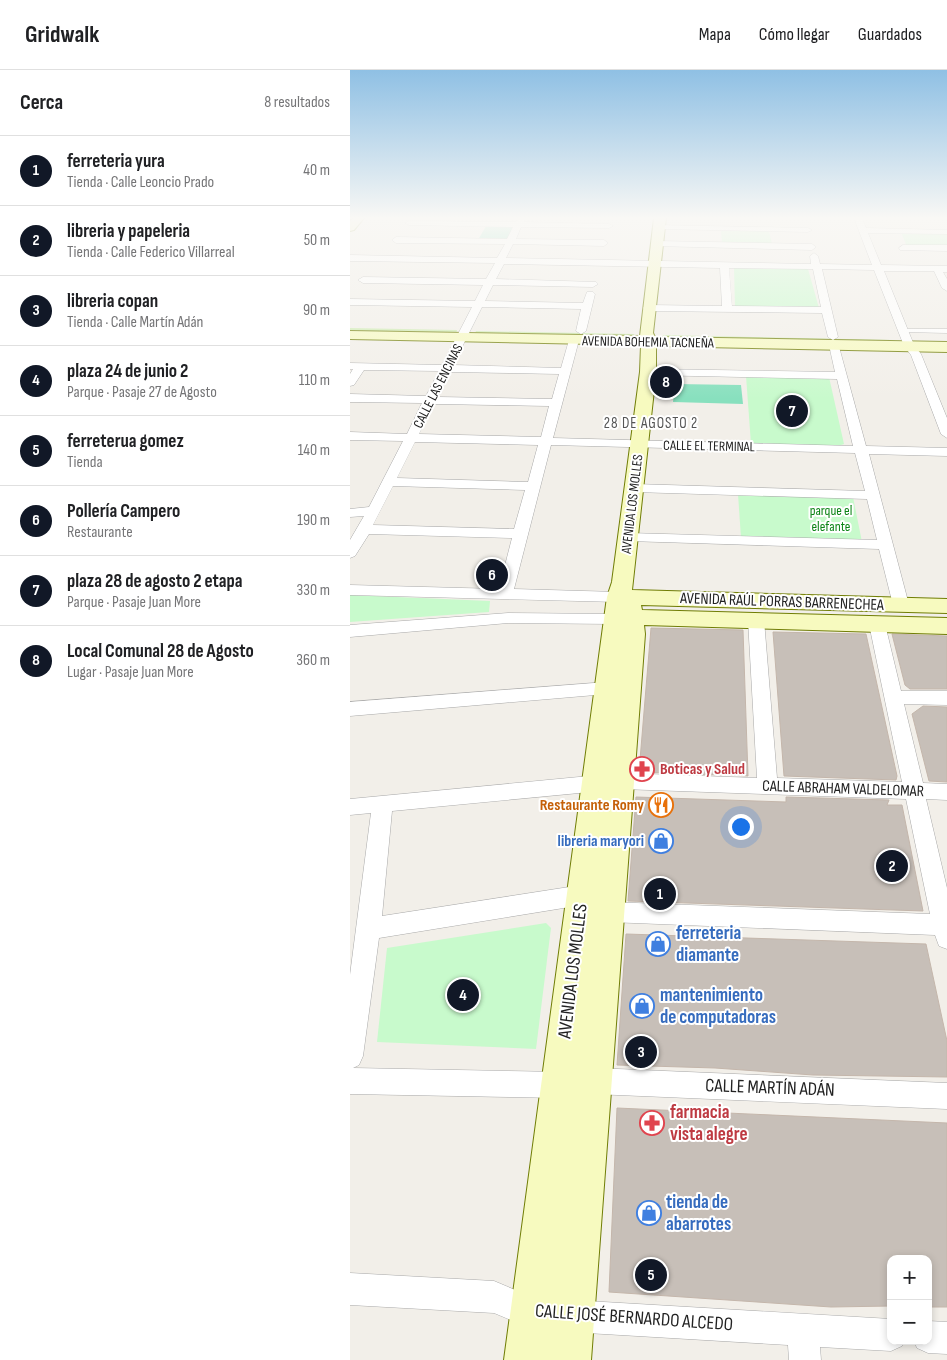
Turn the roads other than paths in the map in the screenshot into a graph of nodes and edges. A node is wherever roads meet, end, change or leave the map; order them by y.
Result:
1 (492, 278) edge
2 (535, 278) edge
3 (594, 278) edge
4 (653, 278) edge
5 (725, 278) edge
6 (819, 278) edge
7 (883, 278) edge
8 (364, 279) edge
9 (490, 282) junction
10 (350, 302) edge
11 (479, 305) junction
12 (586, 306) junction
13 (648, 308) junction
14 (726, 309) junction
15 (827, 310) junction
16 (350, 326) edge
17 (947, 331) edge
18 (465, 333) junction
19 (350, 334) edge
20 (577, 336) junction
21 (648, 337) junction
22 (911, 337) junction
23 (947, 339) edge
24 (834, 341) junction
25 (947, 347) edge
26 (356, 366) edge
27 (447, 368) junction
28 (565, 370) junction
29 (648, 372) junction
30 (842, 376) junction
31 (350, 383) edge
32 (350, 398) edge
33 (431, 400) junction
34 (556, 402) junction
35 (947, 434) edge
36 (350, 436) edge
37 (412, 438) junction
38 (546, 441) junction
39 (640, 444) junction
40 (861, 449) junction
41 (947, 452) edge
42 (389, 482) junction
43 (533, 486) junction
44 (634, 488) junction
45 (873, 495) junction
46 (374, 511) junction
47 (350, 513) edge
48 (365, 529) junction
49 (520, 534) junction
50 (628, 537) junction
51 (886, 545) junction
52 (350, 553) edge
53 (350, 590) edge
54 (506, 595) junction
55 (623, 602) junction
56 (901, 605) junction
57 (947, 606) edge
58 (756, 620) junction
59 (877, 624) junction
60 (947, 626) edge
61 (350, 631) edge
62 (607, 688) junction
63 (893, 697) junction
64 (947, 698) edge
65 (350, 708) edge
66 (608, 782) junction
67 (768, 786) junction
68 (914, 791) junction
69 (947, 792) edge
70 (382, 804) junction
71 (350, 807) edge
72 (596, 904) junction
73 (370, 928) junction
74 (946, 931) edge
75 (350, 1056) edge
76 (350, 1080) edge
77 (577, 1083) junction
78 (947, 1096) edge
79 (350, 1288) edge
80 (552, 1315) junction
81 (887, 1335) edge
82 (932, 1337) edge
83 (947, 1338) edge
84 (804, 1345) edge
85 (527, 1360) edge
86 (568, 1360) edge

1 - 9 street, CALLE LAS ENCINAS
2 - 9 street
3 - 12 street
4 - 13 street, AVENIDA LOS MOLLES
5 - 14 street
6 - 15 street
7 - 22 street
8 - 9 street
9 - 11 street, CALLE LAS ENCINAS
10 - 11 street
11 - 12 street
11 - 18 street, CALLE LAS ENCINAS
12 - 20 street
13 - 14 street
13 - 21 street, AVENIDA LOS MOLLES
14 - 15 street
15 - 24 street
16 - 18 street, AVENIDA BOHEMIA TACNEÑA
17 - 22 lane
18 - 19 street, AVENIDA BOHEMIA TACNEÑA
18 - 20 street, AVENIDA BOHEMIA TACNEÑA
18 - 27 street, CALLE LAS ENCINAS
20 - 21 street, AVENIDA BOHEMIA TACNEÑA
20 - 28 street
21 - 24 street, AVENIDA BOHEMIA TACNEÑA
21 - 29 street, AVENIDA LOS MOLLES
22 - 23 street, AVENIDA BOHEMIA TACNEÑA
22 - 24 street, AVENIDA BOHEMIA TACNEÑA
22 - 25 street, AVENIDA BOHEMIA TACNEÑA
22 - 35 street
24 - 30 street
26 - 27 street
26 - 31 street
27 - 28 street
27 - 33 street, CALLE LAS ENCINAS
28 - 34 street
29 - 30 street
29 - 39 street, AVENIDA LOS MOLLES
30 - 40 street
32 - 33 street
33 - 34 street
33 - 37 street, CALLE LAS ENCINAS
34 - 38 street
36 - 37 street
37 - 38 street, CALLE EL TERMINAL
37 - 42 street, CALLE LAS ENCINAS
38 - 39 street, CALLE EL TERMINAL
38 - 43 street
39 - 40 street, CALLE EL TERMINAL
39 - 44 street, AVENIDA LOS MOLLES
40 - 41 street, CALLE EL TERMINAL
40 - 45 street
42 - 43 street
42 - 46 street, CALLE LAS ENCINAS
43 - 49 street
44 - 45 street
44 - 50 street, AVENIDA LOS MOLLES
45 - 51 street
46 - 47 street
46 - 48 street, CALLE LAS ENCINAS
48 - 49 street
48 - 52 street, CALLE LAS ENCINAS
49 - 54 street
50 - 51 street
50 - 55 street, AVENIDA LOS MOLLES
51 - 56 street
53 - 54 street
54 - 55 street
55 - 56 street, AVENIDA RAÚL PORRAS BARRENECHEA
55 - 58 street, AVENIDA RAÚL PORRAS BARRENECHEA
55 - 61 street
55 - 62 street, AVENIDA LOS MOLLES
55 - 66 street, AVENIDA LOS MOLLES
56 - 57 street, AVENIDA RAÚL PORRAS BARRENECHEA
58 - 59 street, AVENIDA RAÚL PORRAS BARRENECHEA
58 - 67 street
59 - 60 street, AVENIDA RAÚL PORRAS BARRENECHEA
59 - 63 street
62 - 65 street
62 - 66 street, AVENIDA LOS MOLLES
63 - 64 street
63 - 68 street
66 - 67 street, CALLE ABRAHAM VALDELOMAR
66 - 70 street, CALLE ABRAHAM VALDELOMAR
66 - 72 street, AVENIDA LOS MOLLES
67 - 68 street, CALLE ABRAHAM VALDELOMAR
68 - 69 street, CALLE ABRAHAM VALDELOMAR
68 - 74 street
70 - 71 street, CALLE ABRAHAM VALDELOMAR
70 - 73 street
72 - 73 street
72 - 74 street
72 - 77 street, AVENIDA LOS MOLLES
73 - 75 street
76 - 77 street, CALLE MARTÍN ADÁN
77 - 78 street, CALLE MARTÍN ADÁN
77 - 80 street, AVENIDA LOS MOLLES
79 - 80 street, CALLE JOSÉ BERNARDO ALCEDO
80 - 84 street, CALLE JOSÉ BERNARDO ALCEDO
80 - 85 street, AVENIDA LOS MOLLES
80 - 86 street, AVENIDA LOS MOLLES
81 - 84 street, CALLE JOSÉ BERNARDO ALCEDO
82 - 83 street

